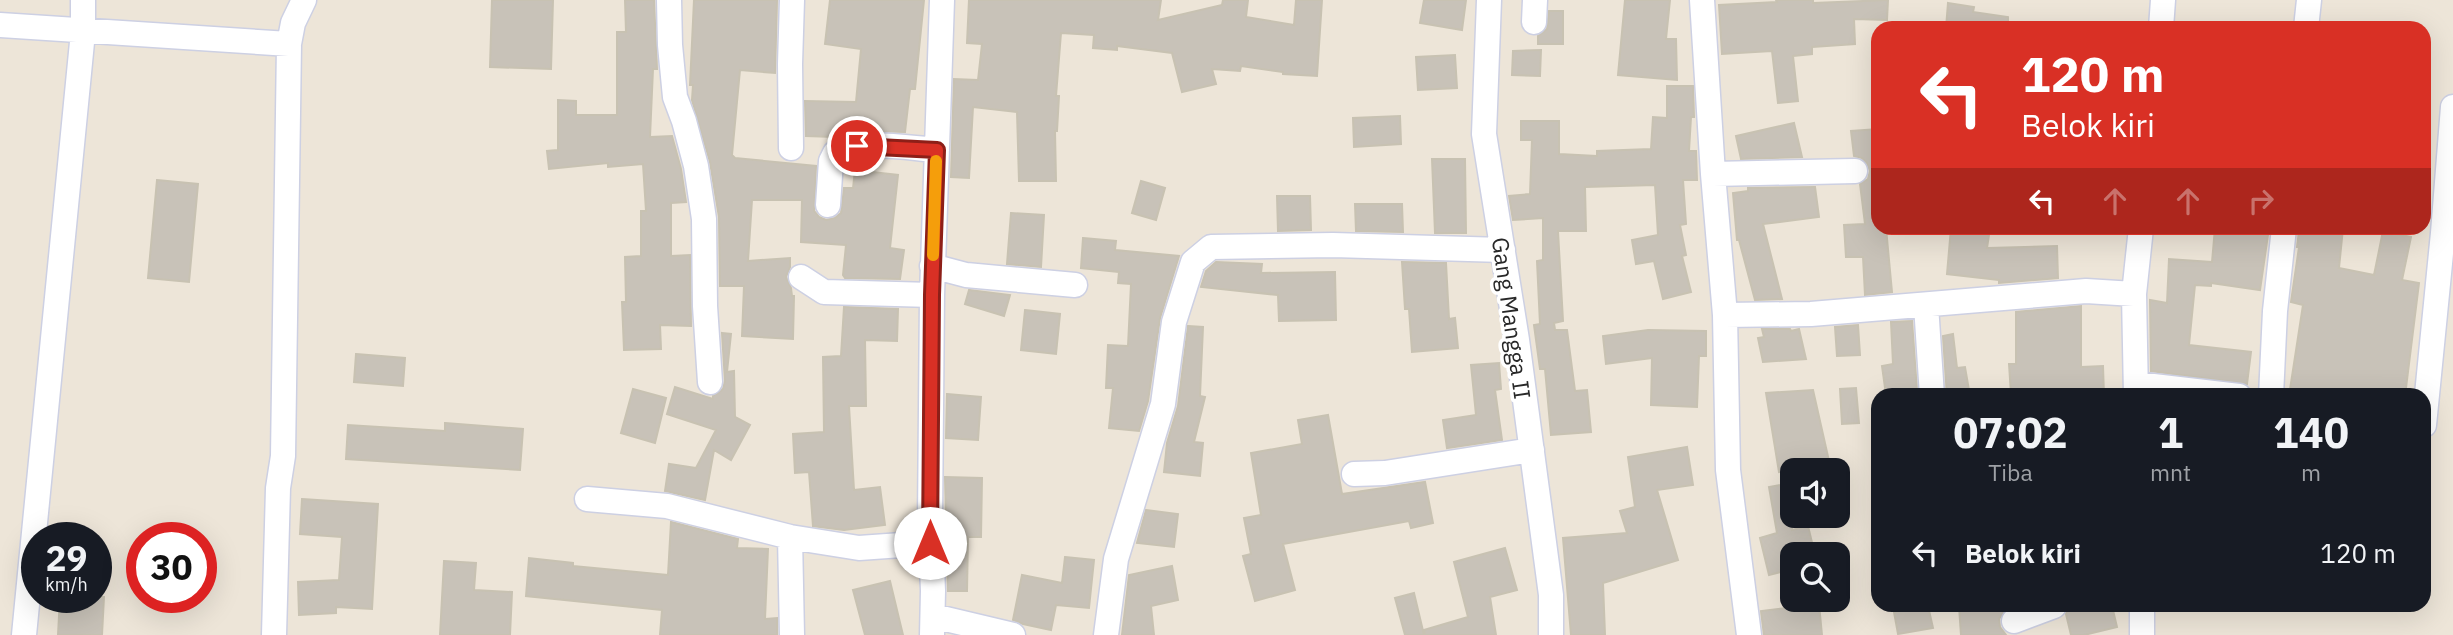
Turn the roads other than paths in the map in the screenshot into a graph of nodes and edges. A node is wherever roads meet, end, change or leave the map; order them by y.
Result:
1 (83, 0) edge
2 (304, 0) edge
3 (669, 0) edge
4 (792, 0) edge
5 (942, 0) edge
6 (1489, 0) edge
7 (1702, 0) edge
8 (2163, 0) edge
9 (2309, 0) edge
10 (2162, 21) edge
11 (2307, 21) edge
12 (292, 22) edge
13 (0, 25) edge
14 (83, 32) junction
15 (2453, 107) edge
16 (791, 148) dead end
17 (937, 150) junction
18 (1855, 171) dead end
19 (1713, 174) junction
20 (828, 205) dead end
21 (2441, 206) edge
22 (2140, 235) edge
23 (2283, 235) edge
24 (1503, 250) junction
25 (932, 266) junction
26 (801, 277) dead end
27 (1074, 285) dead end
28 (2134, 294) junction
29 (932, 295) junction
30 (1926, 305) junction
31 (1725, 315) junction
32 (710, 382) dead end
33 (1931, 388) edge
34 (2136, 388) edge
35 (2271, 388) edge
36 (2426, 388) edge
37 (1532, 450) junction
38 (1354, 474) dead end
39 (587, 499) dead end
40 (790, 537) junction
41 (930, 543) junction
42 (2038, 612) edge
43 (2142, 612) edge
44 (2014, 621) dead end
45 (932, 625) edge
46 (24, 635) edge
47 (274, 635) edge
48 (792, 635) edge
49 (1013, 635) edge
50 (1106, 635) edge
51 (1551, 635) edge
52 (1749, 635) edge
53 (2142, 635) edge

1 - 14 street
2 - 12 street
3 - 32 street
4 - 16 street
5 - 17 street
6 - 24 street, Gang Mangga II
7 - 19 street
8 - 10 street
9 - 11 street
12 - 14 street
12 - 47 street
13 - 14 street
14 - 46 street
15 - 21 street
17 - 20 street
17 - 25 street
18 - 19 street
19 - 31 street
21 - 36 street
22 - 28 street
23 - 35 street
24 - 37 street, Gang Mangga II
24 - 50 street
25 - 27 street
25 - 29 street
26 - 29 street
28 - 30 street
28 - 34 street
29 - 41 street
30 - 31 street
30 - 33 street
31 - 52 street
37 - 38 street
37 - 51 street, Gang Mangga II
39 - 40 street
40 - 41 street
40 - 48 street
41 - 45 street
42 - 44 street
43 - 53 street
45 - 49 street

